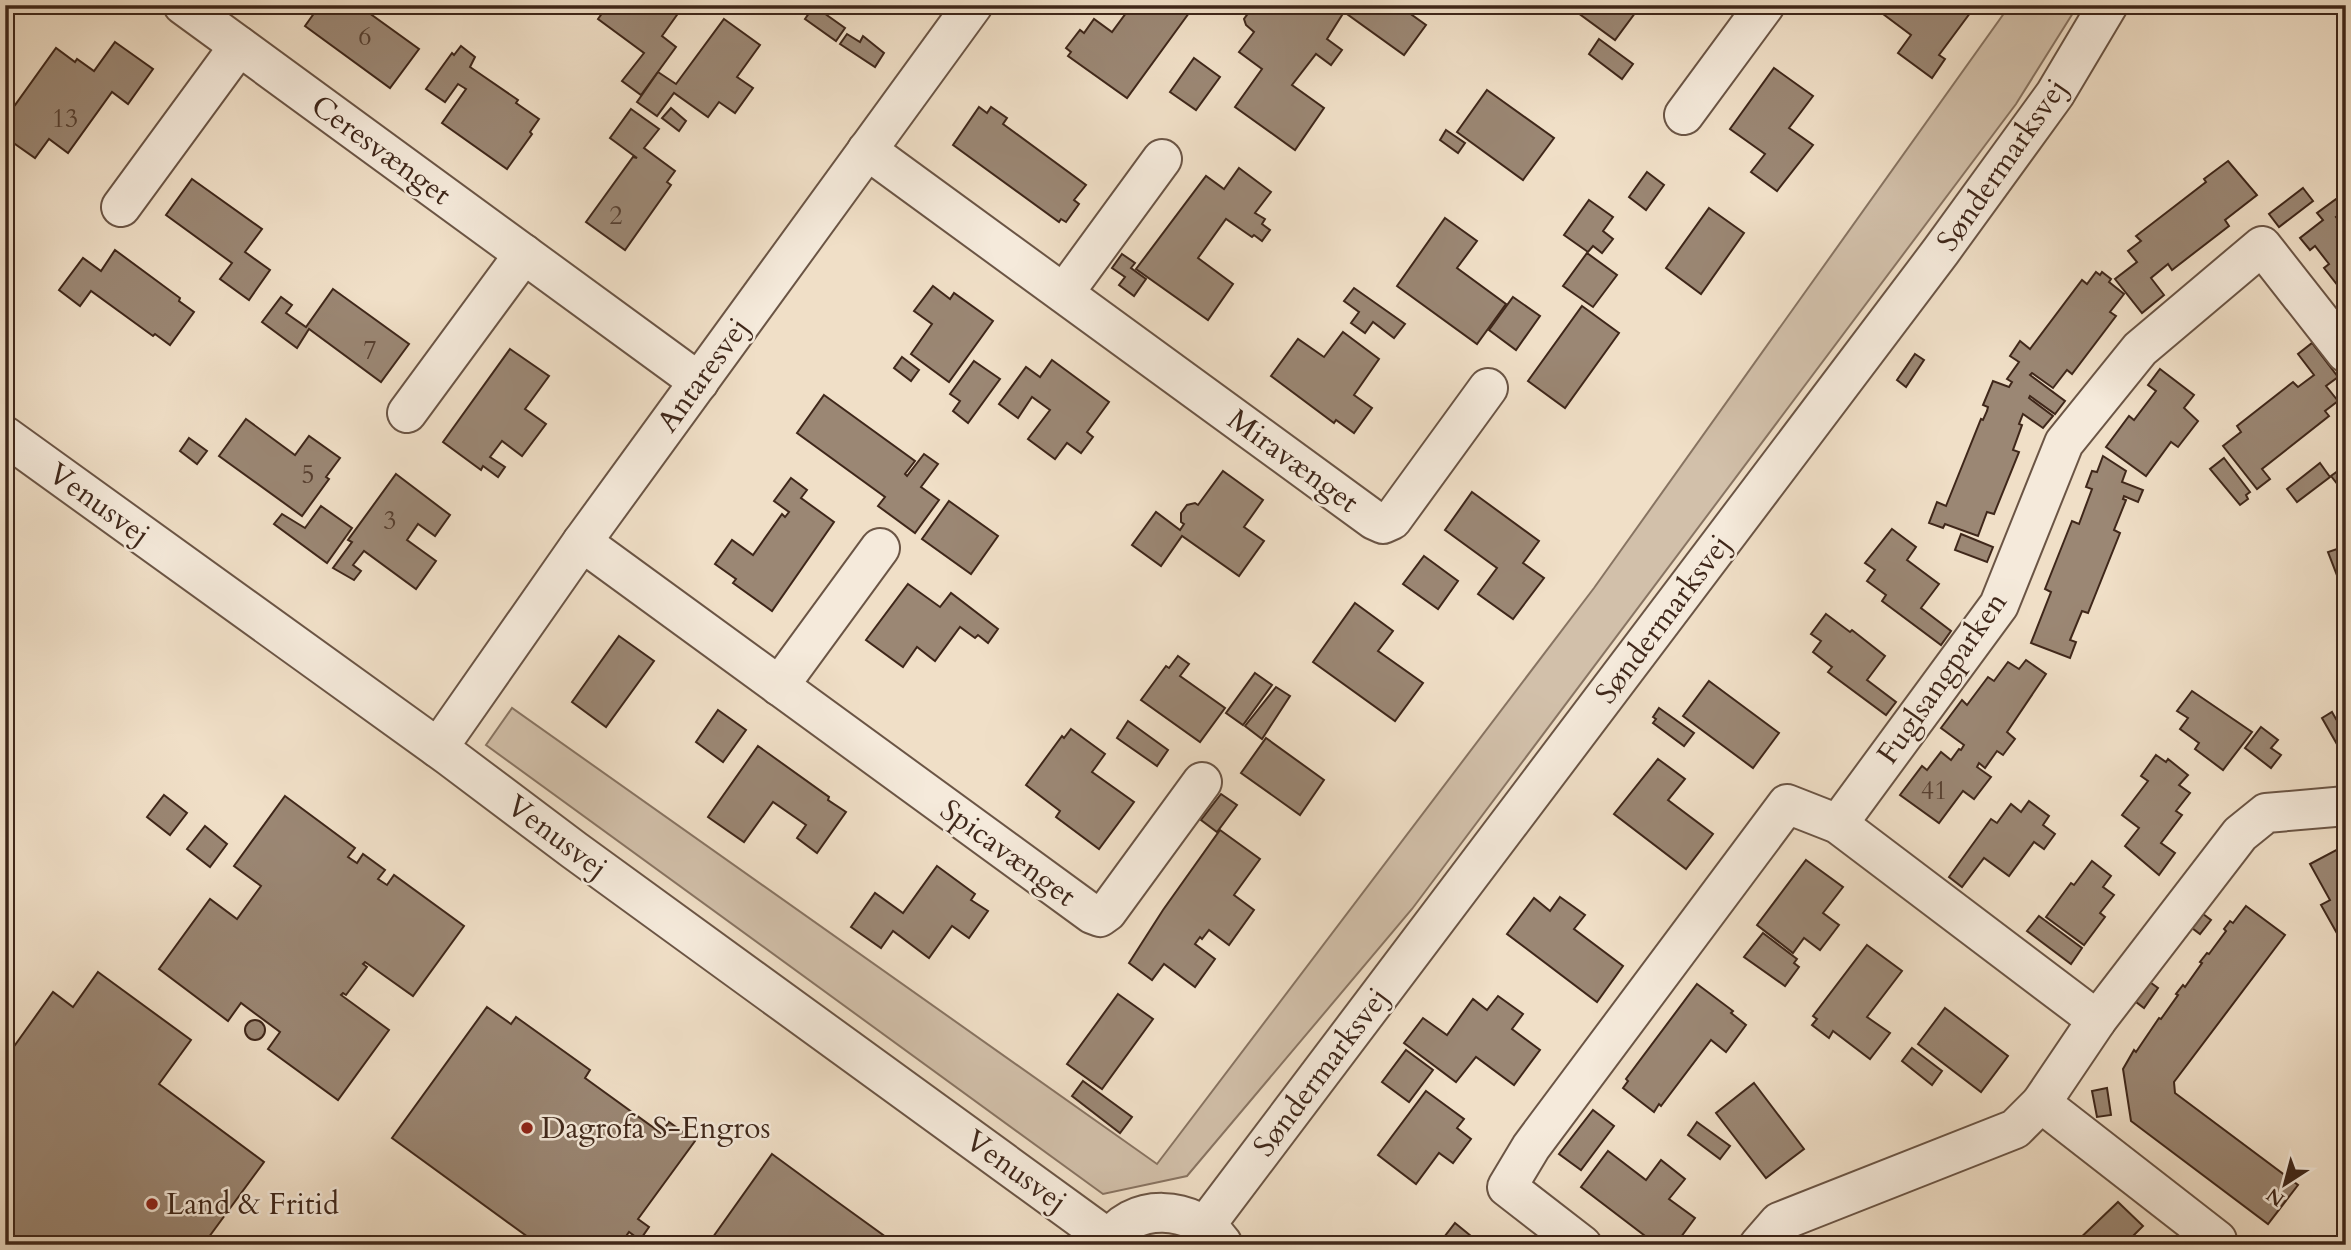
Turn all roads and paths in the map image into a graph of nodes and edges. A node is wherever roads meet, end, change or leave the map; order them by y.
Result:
1 (183, 5) edge
2 (973, 5) edge
3 (1765, 5) edge
4 (2108, 5) edge
5 (239, 46) junction
6 (1685, 115) dead end
7 (867, 150) junction
8 (1162, 159) dead end
9 (121, 207) dead end
10 (524, 254) junction
11 (1064, 293) junction
12 (2346, 353) edge
13 (699, 382) junction
14 (1488, 387) dead end
15 (407, 413) dead end
16 (5, 436) edge
17 (582, 542) junction
18 (880, 548) dead end
19 (779, 686) junction
20 (438, 748) junction
21 (1202, 782) dead end
22 (2346, 806) edge
23 (1838, 824) junction
24 (2097, 1020) junction
25 (2041, 1103) junction
26 (1214, 1235) edge
27 (1108, 1242) edge
28 (1581, 1245) edge
29 (1759, 1245) edge
30 (2218, 1245) edge

1 - 5 street, Ceresvænget
2 - 7 street, Antaresvej
3 - 6 street
4 - 26 street, Søndermarksvej
5 - 9 street
5 - 10 street, Ceresvænget
7 - 11 street, Miravænget
7 - 13 street, Antaresvej
8 - 11 street
10 - 13 street, Ceresvænget
10 - 15 street
11 - 14 street, Miravænget
12 - 23 street, Fuglsangparken
13 - 17 street, Antaresvej
16 - 20 street, Venusvej
17 - 19 street, Spicavænget
17 - 20 street, Antaresvej
18 - 19 street
19 - 21 street, Spicavænget
20 - 27 street, Venusvej
22 - 24 street
23 - 24 street
23 - 28 street
24 - 25 street
25 - 29 street
25 - 30 street
26 - 27 street

